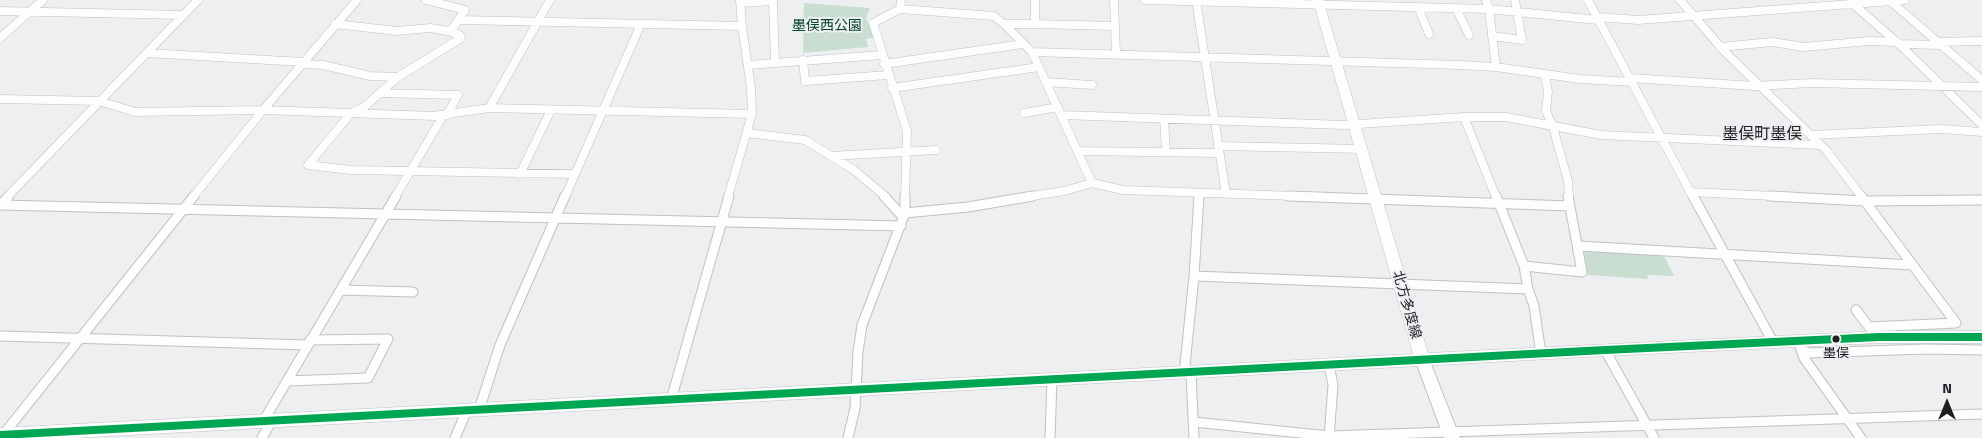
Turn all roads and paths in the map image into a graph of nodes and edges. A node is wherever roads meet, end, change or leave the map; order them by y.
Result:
1 (44, 0) edge
2 (198, 0) edge
3 (357, 0) edge
4 (426, 0) edge
5 (550, 0) edge
6 (901, 0) edge
7 (1036, 0) edge
8 (1114, 0) edge
9 (1145, 0) edge
10 (1460, 0) edge
11 (1486, 0) edge
12 (1515, 0) edge
13 (1588, 0) edge
14 (1680, 0) edge
15 (1905, 0) edge
16 (1196, 1) edge
17 (1889, 1) edge
18 (740, 2) edge
19 (1319, 2) edge
20 (1854, 4) junction
21 (1418, 7) junction
22 (1460, 8) junction
23 (900, 9) junction
24 (1489, 9) junction
25 (0, 11) edge
26 (30, 12) junction
27 (1517, 12) junction
28 (183, 15) junction
29 (1690, 15) junction
30 (1597, 19) junction
31 (459, 20) junction
32 (538, 22) junction
33 (335, 24) junction
34 (641, 24) junction
35 (1004, 24) junction
36 (1034, 24) junction
37 (742, 26) junction
38 (1114, 26) junction
39 (448, 30) junction
40 (1429, 34) dead end
41 (1469, 35) dead end
42 (1492, 36) junction
43 (0, 38) edge
44 (1982, 41) edge
45 (1898, 43) junction
46 (1939, 43) junction
47 (1023, 44) junction
48 (1720, 47) junction
49 (1032, 52) junction
50 (147, 53) junction
51 (1116, 54) junction
52 (882, 55) junction
53 (1205, 58) junction
54 (803, 60) junction
55 (775, 62) junction
56 (1336, 62) junction
57 (302, 63) junction
58 (748, 64) junction
59 (884, 64) junction
60 (1038, 67) junction
61 (1496, 67) junction
62 (888, 75) junction
63 (1544, 75) junction
64 (398, 77) junction
65 (1631, 80) junction
66 (1982, 80) edge
67 (1046, 82) junction
68 (1092, 85) dead end
69 (1759, 85) junction
70 (1942, 86) junction
71 (1982, 87) edge
72 (892, 88) junction
73 (380, 93) junction
74 (0, 99) edge
75 (99, 101) junction
76 (489, 108) junction
77 (263, 110) junction
78 (551, 110) junction
79 (603, 111) junction
80 (1060, 111) junction
81 (351, 113) junction
82 (1024, 113) dead end
83 (752, 114) junction
84 (446, 115) junction
85 (1464, 117) junction
86 (1164, 119) junction
87 (1214, 120) junction
88 (1354, 125) junction
89 (1982, 125) edge
90 (1553, 127) junction
91 (1982, 132) edge
92 (747, 133) junction
93 (1810, 135) junction
94 (1660, 138) junction
95 (1820, 145) junction
96 (936, 150) dead end
97 (1219, 150) junction
98 (1362, 150) junction
99 (1078, 151) junction
100 (908, 152) junction
101 (1166, 152) junction
102 (831, 156) junction
103 (411, 172) junction
104 (520, 174) junction
105 (575, 174) junction
106 (1092, 183) junction
107 (1690, 192) junction
108 (1199, 193) junction
109 (1226, 194) junction
110 (1375, 200) junction
111 (1982, 200) edge
112 (1864, 201) junction
113 (1500, 204) junction
114 (0, 205) edge
115 (1570, 206) junction
116 (185, 210) junction
117 (386, 214) junction
118 (556, 217) junction
119 (903, 219) junction
120 (720, 222) junction
121 (1578, 246) junction
122 (1723, 254) junction
123 (1912, 265) junction
124 (1524, 266) junction
125 (1194, 276) junction
126 (1400, 285) junction
127 (1528, 289) junction
128 (341, 290) junction
129 (413, 292) dead end
130 (1856, 310) dead end
131 (0, 336) edge
132 (80, 338) junction
133 (309, 342) junction
134 (1772, 342) junction
135 (1799, 346) junction
136 (1981, 348) edge
137 (1606, 350) junction
138 (1542, 353) junction
139 (1422, 359) junction
140 (1329, 365) junction
141 (1188, 373) junction
142 (1052, 379) junction
143 (287, 381) junction
144 (856, 389) junction
145 (671, 400) junction
146 (473, 410) junction
147 (1982, 414) edge
148 (268, 420) junction
149 (1848, 420) junction
150 (1194, 422) junction
151 (1647, 426) junction
152 (1451, 435) edge
153 (1, 436) edge
154 (1329, 437) edge
155 (262, 438) edge
156 (455, 438) edge
157 (848, 438) edge
158 (1050, 438) edge
159 (1194, 438) edge
160 (1654, 438) edge
161 (1860, 438) edge

1 - 26 street
2 - 28 street
3 - 33 street
4 - 31 street
5 - 32 street
6 - 23 street
7 - 36 street
8 - 38 street
9 - 16 street
10 - 22 street
11 - 24 street
12 - 27 street
13 - 30 street
14 - 29 street
15 - 17 street
16 - 19 street
16 - 53 street
17 - 20 street
17 - 46 street
18 - 37 street
18 - 55 street
19 - 21 street
19 - 56 main road, 北方多度線
20 - 29 street
20 - 45 street
21 - 22 street
21 - 40 street
22 - 24 street
22 - 41 street
23 - 35 street
23 - 52 street
24 - 27 street
24 - 42 street
25 - 26 street
26 - 28 street
26 - 43 street
27 - 30 street
27 - 42 street
28 - 50 street
29 - 30 street
29 - 48 street
30 - 65 street
31 - 32 street
31 - 39 street
32 - 34 street
32 - 76 street
33 - 39 street
33 - 57 street
34 - 37 street
34 - 79 street
35 - 36 street
35 - 47 street
36 - 38 street
37 - 58 street
38 - 51 street
39 - 64 street
42 - 61 street
44 - 46 street
45 - 46 street
45 - 48 street
45 - 70 street
46 - 66 street
47 - 49 street
47 - 59 street
48 - 69 street
49 - 51 street
49 - 60 street
50 - 57 street
50 - 75 street
51 - 53 street
52 - 54 street
52 - 59 street
53 - 56 street
53 - 87 street
54 - 55 street
54 - 62 street
55 - 58 street
56 - 61 street
56 - 88 main road, 北方多度線
57 - 64 street
57 - 77 street
58 - 83 street
59 - 62 street
60 - 67 street
60 - 72 street
61 - 63 street
62 - 72 street
63 - 65 street
63 - 90 street
64 - 73 street
65 - 69 street
65 - 94 street
67 - 68 street
67 - 80 street
69 - 70 street
69 - 93 street
70 - 71 street
70 - 89 street
72 - 100 street
73 - 81 street
73 - 84 street
74 - 75 street
75 - 77 street
75 - 114 street
76 - 78 street
76 - 84 street
77 - 81 street
77 - 116 street
78 - 79 street
78 - 104 street
79 - 83 street
79 - 105 street
80 - 82 street
80 - 86 street
80 - 99 street
81 - 84 street
81 - 103 street
83 - 92 street
84 - 103 street
85 - 88 street
85 - 90 street
85 - 113 street
86 - 87 street
86 - 101 street
87 - 88 street
87 - 97 street
88 - 98 main road, 北方多度線
90 - 94 street
90 - 115 street
91 - 93 street
92 - 102 street
92 - 120 street
93 - 95 street
94 - 95 street
94 - 107 street
95 - 112 street
96 - 100 street
97 - 98 street
97 - 101 street
97 - 109 street
98 - 110 main road, 北方多度線
99 - 101 street
99 - 106 street
100 - 102 street
100 - 119 street
102 - 119 street
103 - 104 street
103 - 117 street
104 - 105 street
105 - 118 street
106 - 108 street
106 - 119 street
107 - 112 street
107 - 122 street
108 - 109 street
108 - 125 street
109 - 110 street
110 - 113 street
110 - 126 main road, 北方多度線
111 - 112 street
112 - 123 street
113 - 115 street
113 - 124 street
114 - 116 street
115 - 121 street
116 - 117 street
116 - 132 street
117 - 118 street
117 - 128 street
118 - 120 street
118 - 146 street
119 - 120 street
119 - 144 street
120 - 145 street
121 - 122 street
121 - 124 street
122 - 123 street
122 - 134 street
123 - 130 street
124 - 127 street
125 - 126 street
125 - 141 street
126 - 127 street
126 - 139 main road, 北方多度線
127 - 138 street
128 - 129 street
128 - 133 street
131 - 132 street
132 - 133 street
132 - 153 street
133 - 143 street
133 - 143 street
134 - 135 main road
134 - 137 main road
135 - 136 main road
135 - 149 street
137 - 138 main road
137 - 151 street
138 - 139 main road
139 - 140 main road
139 - 152 main road
140 - 141 main road
140 - 154 street
141 - 142 main road
141 - 150 street
142 - 144 main road
142 - 158 street
143 - 148 street
144 - 145 main road
144 - 157 street
145 - 146 main road
146 - 148 main road
146 - 156 street
147 - 149 street
148 - 153 main road
148 - 155 street
149 - 151 street
149 - 161 street
150 - 154 street
150 - 159 street
151 - 152 street
151 - 160 street
152 - 154 street

